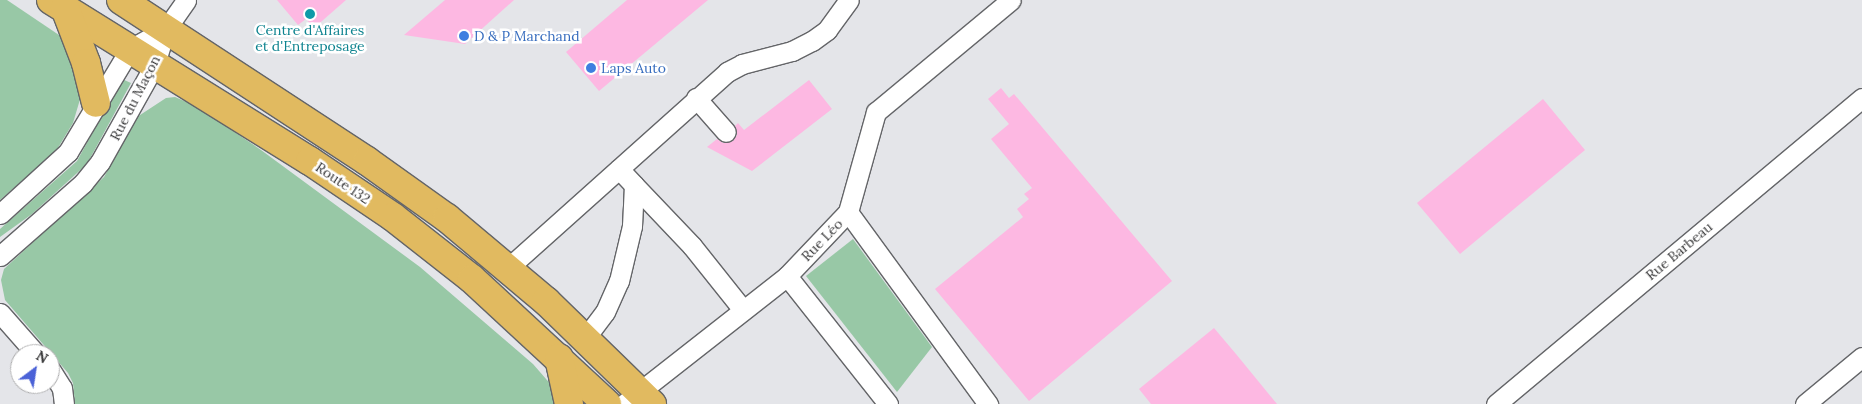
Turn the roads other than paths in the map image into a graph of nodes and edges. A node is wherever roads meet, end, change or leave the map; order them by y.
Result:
1 (121, 0) edge
2 (186, 0) edge
3 (849, 0) edge
4 (1011, 0) edge
5 (58, 4) edge
6 (166, 29) junction
7 (130, 49) junction
8 (155, 64) junction
9 (696, 98) junction
10 (1862, 98) edge
11 (96, 103) junction
12 (726, 132) dead end
13 (619, 169) junction
14 (634, 185) junction
15 (848, 212) junction
16 (0, 214) edge
17 (0, 256) edge
18 (508, 268) junction
19 (787, 276) junction
20 (743, 310) junction
21 (0, 313) edge
22 (586, 337) junction
23 (27, 344) edge
24 (1862, 357) edge
25 (559, 358) junction
26 (60, 385) edge
27 (638, 400) edge
28 (64, 404) edge
29 (569, 404) edge
30 (607, 404) edge
31 (888, 404) edge
32 (988, 404) edge
33 (1496, 404) edge
34 (1805, 404) edge

1 - 6 highway
2 - 6 street
3 - 9 street
4 - 15 street, Rue Léo
5 - 7 highway, Route 132
5 - 11 highway
6 - 7 street, Rue du Maçon
6 - 8 street, Rue du Maçon
6 - 18 highway
7 - 8 highway, Route 132
7 - 11 street, Rue du Maçon
8 - 17 street, Rue du Maçon
8 - 25 highway, Route 132
9 - 12 street
9 - 13 street
10 - 33 street, Rue Barbeau
11 - 16 street, Rue du Maçon
13 - 14 street
13 - 18 street
14 - 20 street
14 - 22 street
15 - 19 street, Rue Léo
15 - 32 street
18 - 22 highway
19 - 20 street, Rue Léo
19 - 31 street
20 - 27 street, Rue Léo
21 - 23 street
22 - 27 highway
24 - 34 street
25 - 29 highway
25 - 30 highway, Route 132
26 - 28 street

